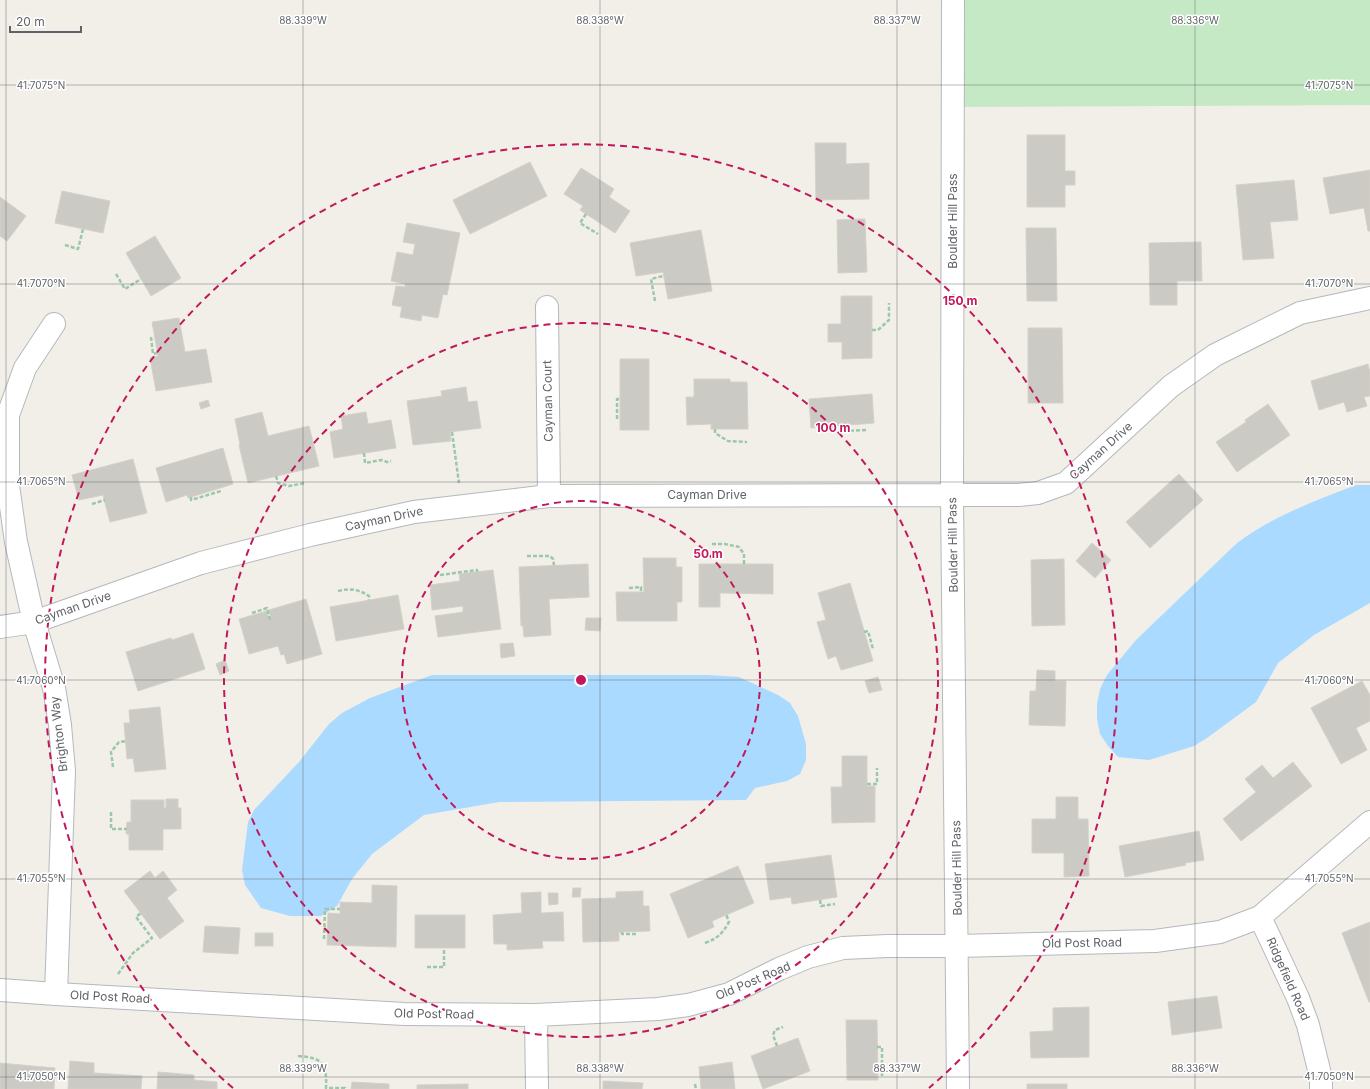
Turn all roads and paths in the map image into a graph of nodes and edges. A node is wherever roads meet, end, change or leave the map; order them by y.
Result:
1 (952, 0) edge
2 (586, 214) dead end
3 (83, 229) dead end
4 (598, 234) dead end
5 (65, 245) dead end
6 (116, 274) dead end
7 (664, 276) dead end
8 (141, 279) dead end
9 (1370, 298) edge
10 (655, 301) dead end
11 (889, 303) dead end
12 (547, 306) dead end
13 (54, 324) dead end
14 (872, 330) dead end
15 (151, 338) dead end
16 (157, 353) dead end
17 (620, 399) dead end
18 (617, 419) dead end
19 (843, 426) dead end
20 (715, 429) dead end
21 (867, 430) dead end
22 (452, 432) dead end
23 (747, 442) dead end
24 (364, 453) dead end
25 (391, 461) dead end
26 (276, 476) dead end
27 (306, 483) dead end
28 (460, 490) dead end
29 (221, 491) dead end
30 (952, 495) junction
31 (549, 496) junction
32 (190, 497) dead end
33 (105, 500) dead end
34 (92, 504) dead end
35 (712, 544) dead end
36 (527, 556) dead end
37 (744, 564) dead end
38 (554, 565) dead end
39 (477, 572) dead end
40 (440, 575) dead end
41 (629, 588) dead end
42 (338, 591) dead end
43 (642, 592) dead end
44 (370, 600) dead end
45 (252, 613) dead end
46 (270, 620) dead end
47 (34, 622) junction
48 (0, 627) edge
49 (864, 632) dead end
50 (873, 649) dead end
51 (126, 741) dead end
52 (113, 768) dead end
53 (877, 768) dead end
54 (867, 784) dead end
55 (111, 812) dead end
56 (1370, 822) edge
57 (127, 829) dead end
58 (820, 900) dead end
59 (835, 904) dead end
60 (340, 909) dead end
61 (141, 914) dead end
62 (726, 914) dead end
63 (1260, 917) junction
64 (622, 932) dead end
65 (637, 934) dead end
66 (324, 939) dead end
67 (705, 943) dead end
68 (958, 946) junction
69 (444, 948) dead end
70 (427, 967) dead end
71 (116, 978) dead end
72 (0, 990) edge
73 (56, 994) junction
74 (536, 1015) junction
75 (783, 1027) dead end
76 (777, 1046) dead end
77 (877, 1047) dead end
78 (298, 1056) dead end
79 (882, 1078) dead end
80 (695, 1084) dead end
81 (344, 1089) edge
82 (537, 1089) edge
83 (696, 1089) edge
84 (958, 1089) edge
85 (1321, 1089) edge

1 - 30 street, Boulder Hill Pass
2 - 4 path
3 - 5 path
6 - 8 path
7 - 10 path
9 - 30 street, Cayman Drive
11 - 14 path
12 - 31 street, Cayman Court
13 - 47 street, Brighton Way
15 - 16 path
17 - 18 path
19 - 21 path
20 - 23 path
22 - 28 path
24 - 25 path
26 - 27 path
29 - 32 path
30 - 31 street, Cayman Drive
30 - 68 street, Boulder Hill Pass
31 - 47 street, Cayman Drive
33 - 34 path
35 - 37 path
36 - 38 path
39 - 40 path
41 - 43 path
42 - 44 path
45 - 46 path
47 - 48 street, Cayman Drive
47 - 73 street, Brighton Way
49 - 50 path
51 - 52 path
53 - 54 path
55 - 57 path
56 - 63 street, Old Post Road
58 - 59 path
60 - 66 path
61 - 71 path
62 - 67 path
63 - 68 street, Old Post Road
63 - 85 street, Ridgefield Road
64 - 65 path
68 - 74 street, Old Post Road
68 - 84 street, Boulder Hill Pass
69 - 70 path
72 - 73 street, Old Post Road
73 - 74 street, Old Post Road
74 - 82 street
75 - 76 path
77 - 79 path
78 - 81 path
80 - 83 path

